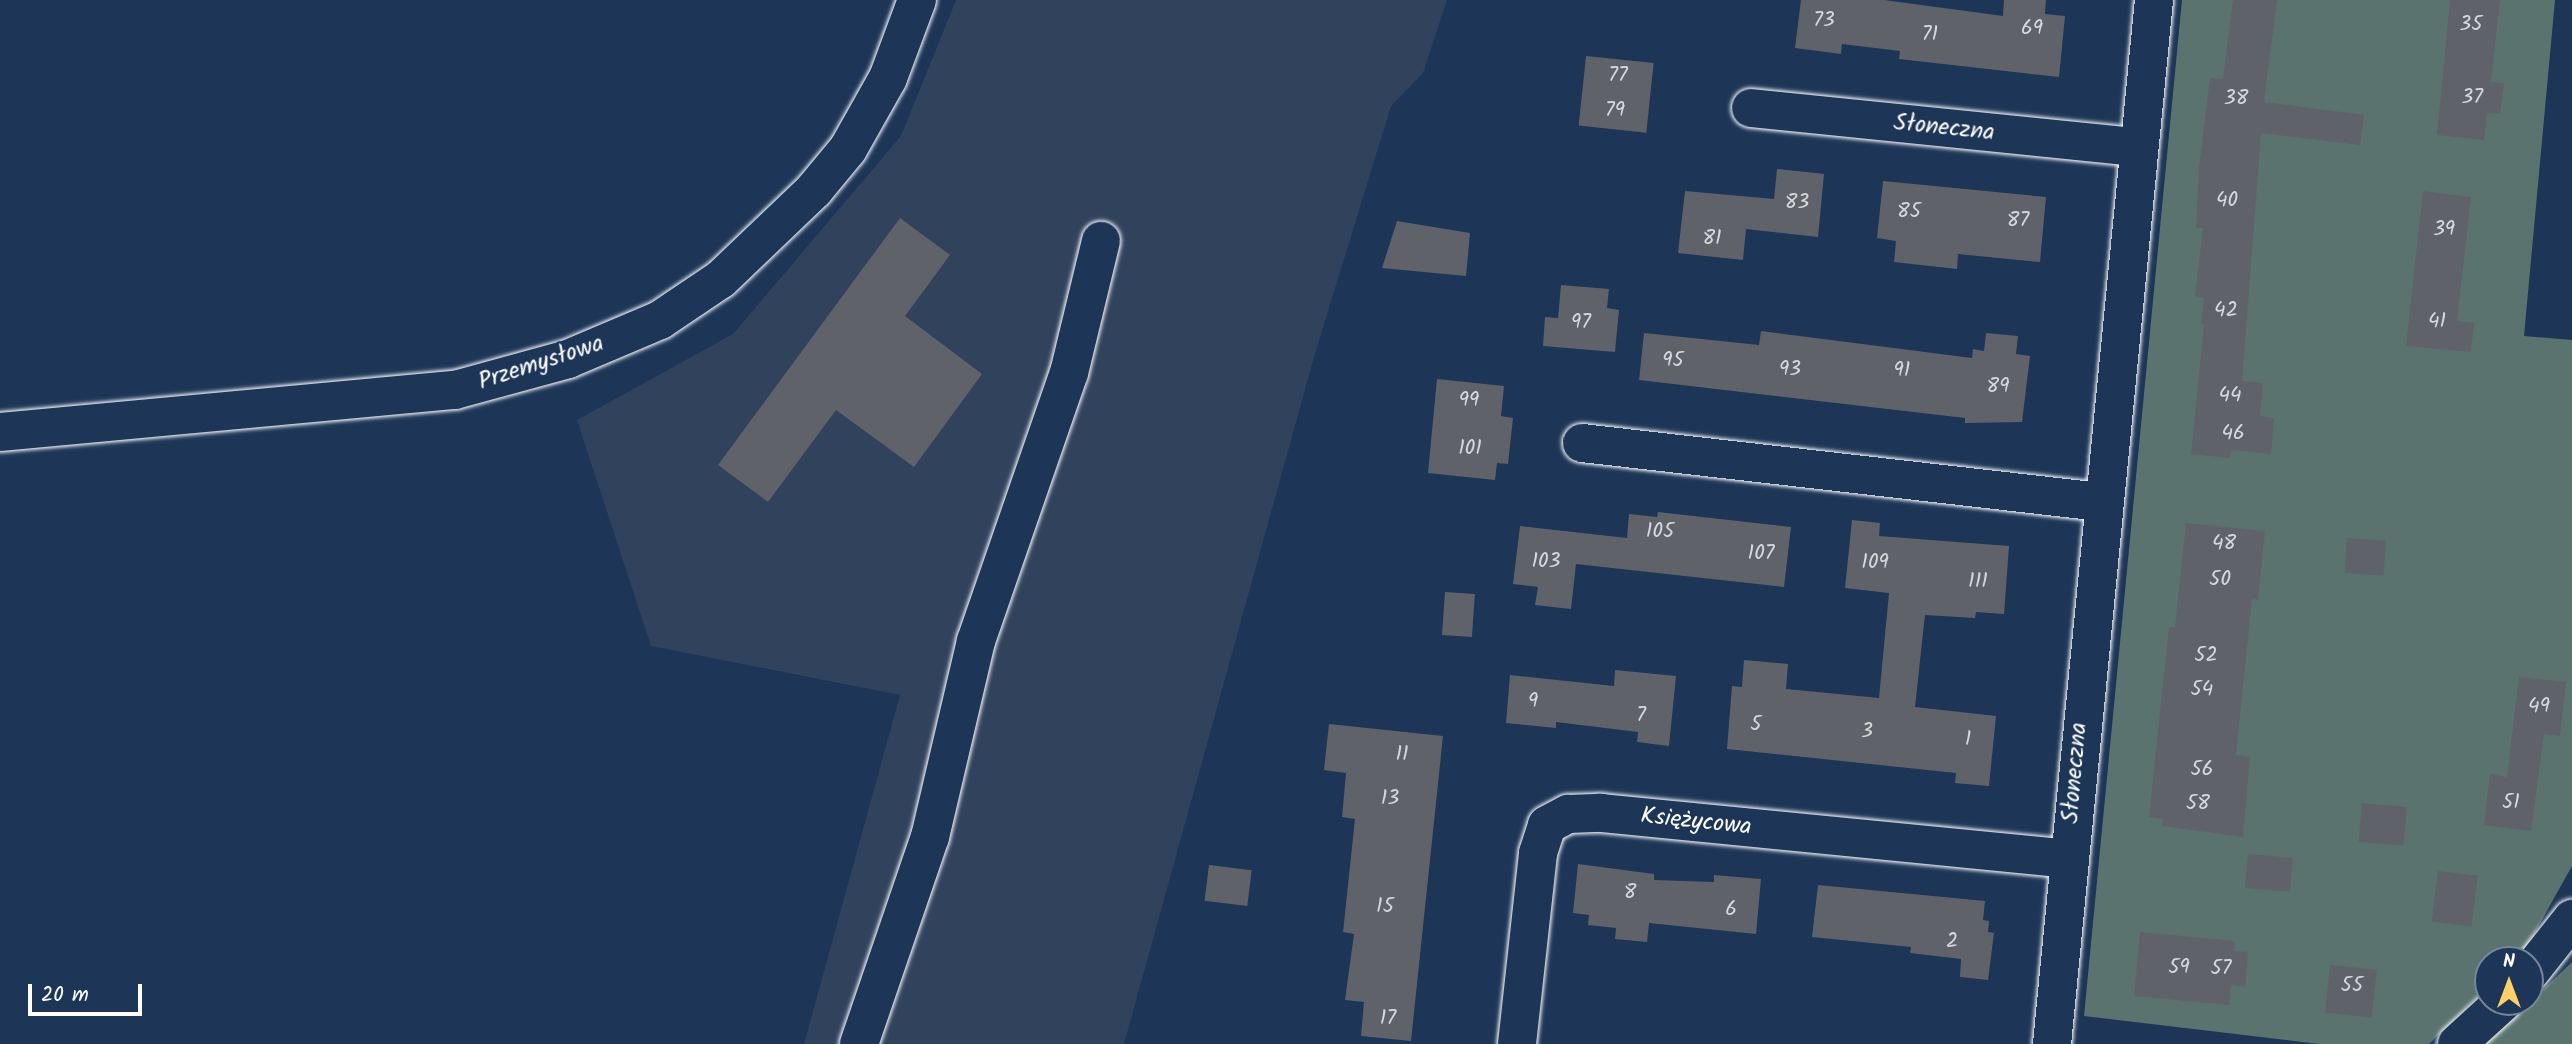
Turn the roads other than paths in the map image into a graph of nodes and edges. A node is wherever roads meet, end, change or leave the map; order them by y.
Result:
1 (917, 0) edge
2 (2154, 0) edge
3 (1751, 108) dead end
4 (2137, 147) junction
5 (1101, 241) dead end
6 (0, 432) edge
7 (1582, 443) dead end
8 (2101, 502) junction
9 (2067, 859) junction
10 (2572, 919) edge
11 (2544, 954) edge
12 (2488, 1016) edge
13 (859, 1044) edge
14 (1517, 1044) edge
15 (2052, 1044) edge
16 (2457, 1044) edge

1 - 6 street, Przemysłowa
2 - 4 street, Słoneczna
3 - 4 street, Słoneczna
4 - 8 street, Słoneczna
5 - 13 street
7 - 8 street
8 - 9 street, Słoneczna
9 - 14 street, Księżycowa
9 - 15 street, Słoneczna
10 - 11 street
12 - 16 street

